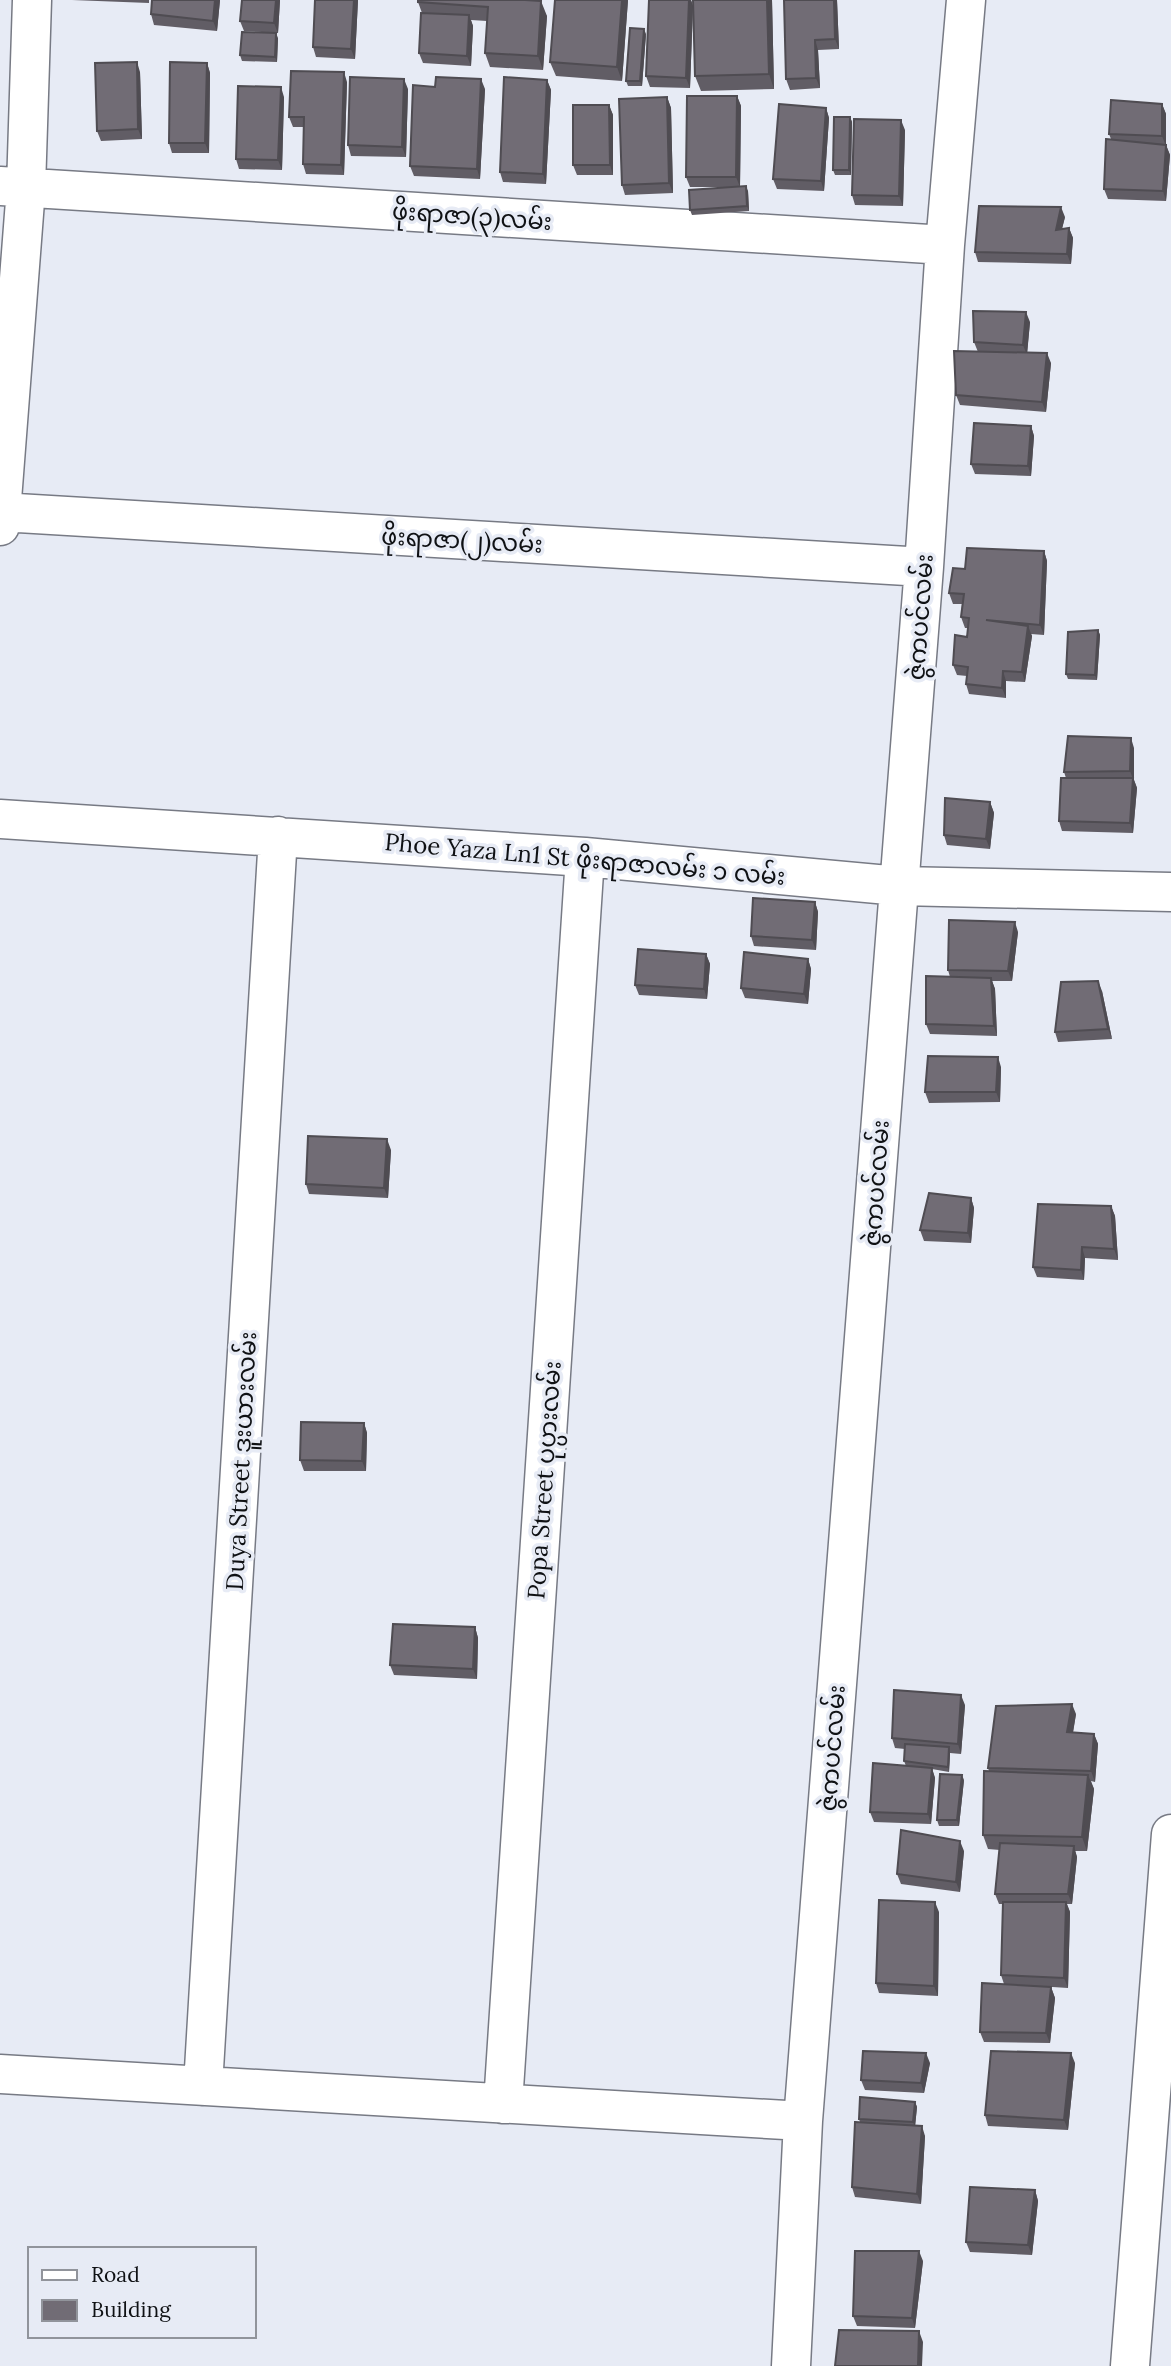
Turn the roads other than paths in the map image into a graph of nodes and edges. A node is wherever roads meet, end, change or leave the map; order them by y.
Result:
1 (32, 0) edge
2 (966, 0) edge
3 (13, 187) edge
4 (945, 245) junction
5 (0, 517) edge
6 (924, 568) junction
7 (0, 819) edge
8 (278, 836) junction
9 (585, 857) junction
10 (899, 886) junction
11 (1171, 892) edge
12 (1171, 1834) edge
13 (0, 2074) edge
14 (203, 2086) junction
15 (503, 2104) junction
16 (803, 2121) junction
17 (791, 2366) edge
18 (1130, 2366) edge

1 - 3 street
2 - 4 street, ဇွဲကပင်လမ်း
3 - 4 street, ဖိုးရာဇာ(၃)လမ်း
3 - 5 street
4 - 6 street, ဇွဲကပင်လမ်း
5 - 6 street, ဖိုးရာဇာ(၂)လမ်း
6 - 10 street, ဇွဲကပင်လမ်း
7 - 8 street, Phoe Yaza Ln1 St ဖိုးရာဇာလမ်း ၁ လမ်း
8 - 9 street, Phoe Yaza Ln1 St ဖိုးရာဇာလမ်း ၁ လမ်း
8 - 14 street, Duya Street ဒူးယားလမ်း
9 - 10 street, Phoe Yaza Ln1 St ဖိုးရာဇာလမ်း ၁ လမ်း
9 - 15 street, Popa Street ပုပ္ပားလမ်း
10 - 11 street, Phoe Yaza Ln1 St ဖိုးရာဇာလမ်း ၁ လမ်း
10 - 16 street, ဇွဲကပင်လမ်း
12 - 18 street
13 - 14 street
14 - 15 street
15 - 16 street
16 - 17 street, ဇွဲကပင်လမ်း

